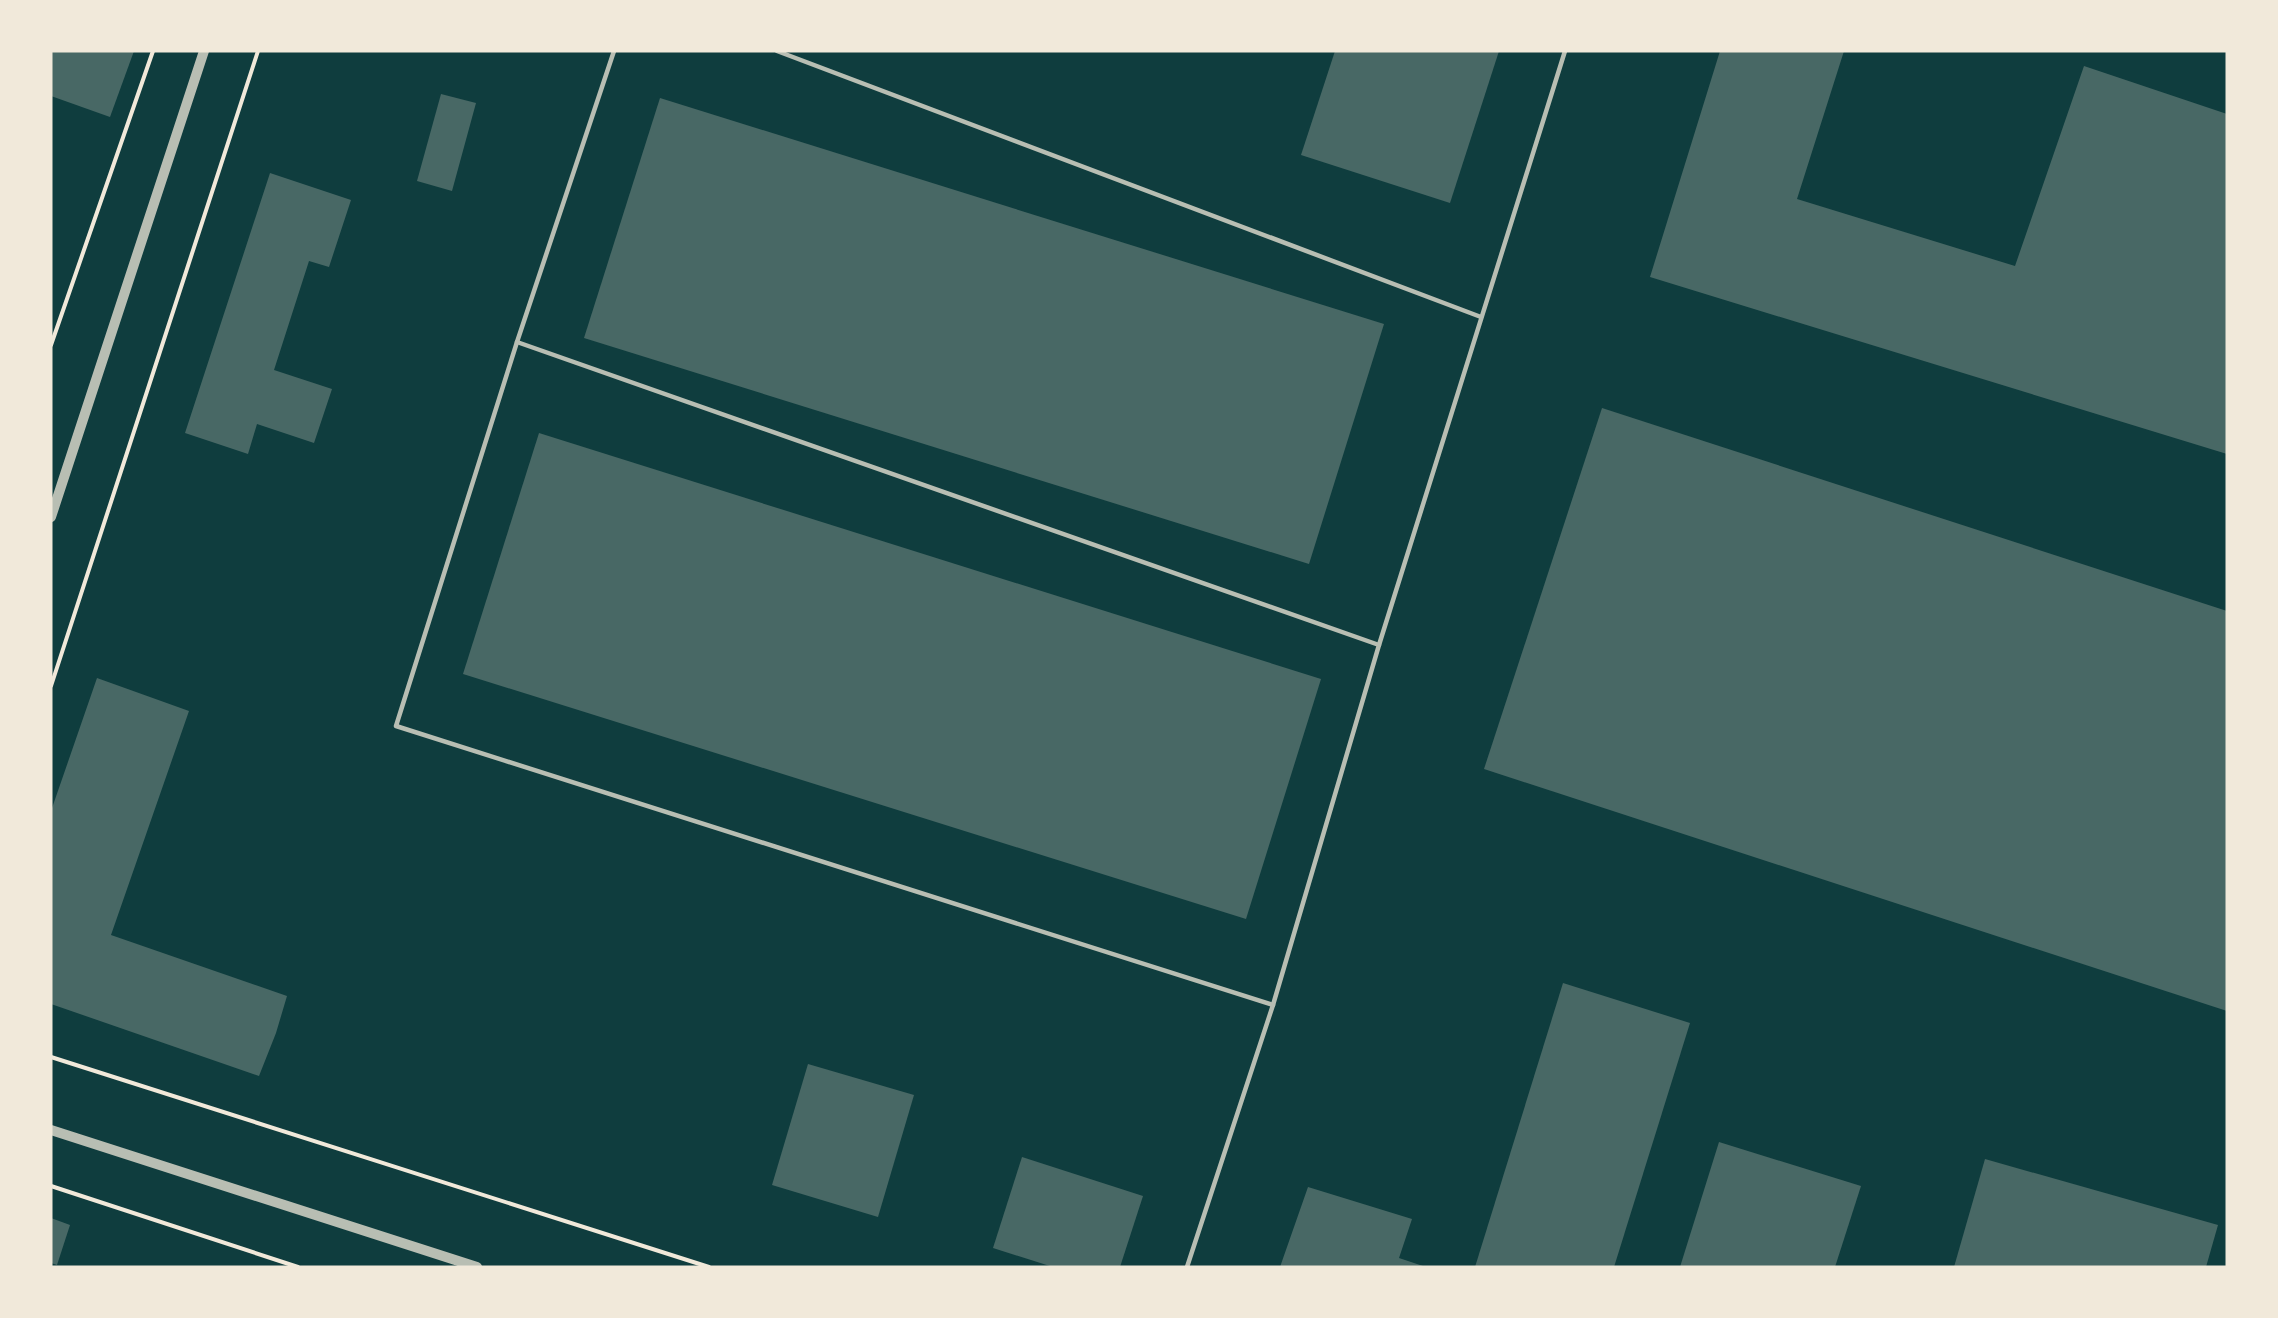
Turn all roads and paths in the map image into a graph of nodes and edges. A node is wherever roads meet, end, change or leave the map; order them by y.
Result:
1 (153, 51) edge
2 (204, 51) edge
3 (258, 51) edge
4 (614, 51) edge
5 (777, 51) edge
6 (1565, 51) edge
7 (1481, 317) junction
8 (517, 342) junction
9 (51, 345) edge
10 (51, 517) edge
11 (1379, 645) junction
12 (51, 686) edge
13 (1273, 1005) junction
14 (51, 1057) edge
15 (51, 1130) edge
16 (51, 1186) edge
17 (298, 1267) edge
18 (477, 1267) edge
19 (709, 1267) edge
20 (1187, 1267) edge

1 - 9 path
2 - 10 street
3 - 12 path
4 - 8 lane
5 - 7 lane
6 - 7 lane
7 - 11 lane
8 - 11 lane
8 - 13 lane
11 - 13 lane
13 - 20 lane
14 - 19 path
15 - 18 street
16 - 17 path

